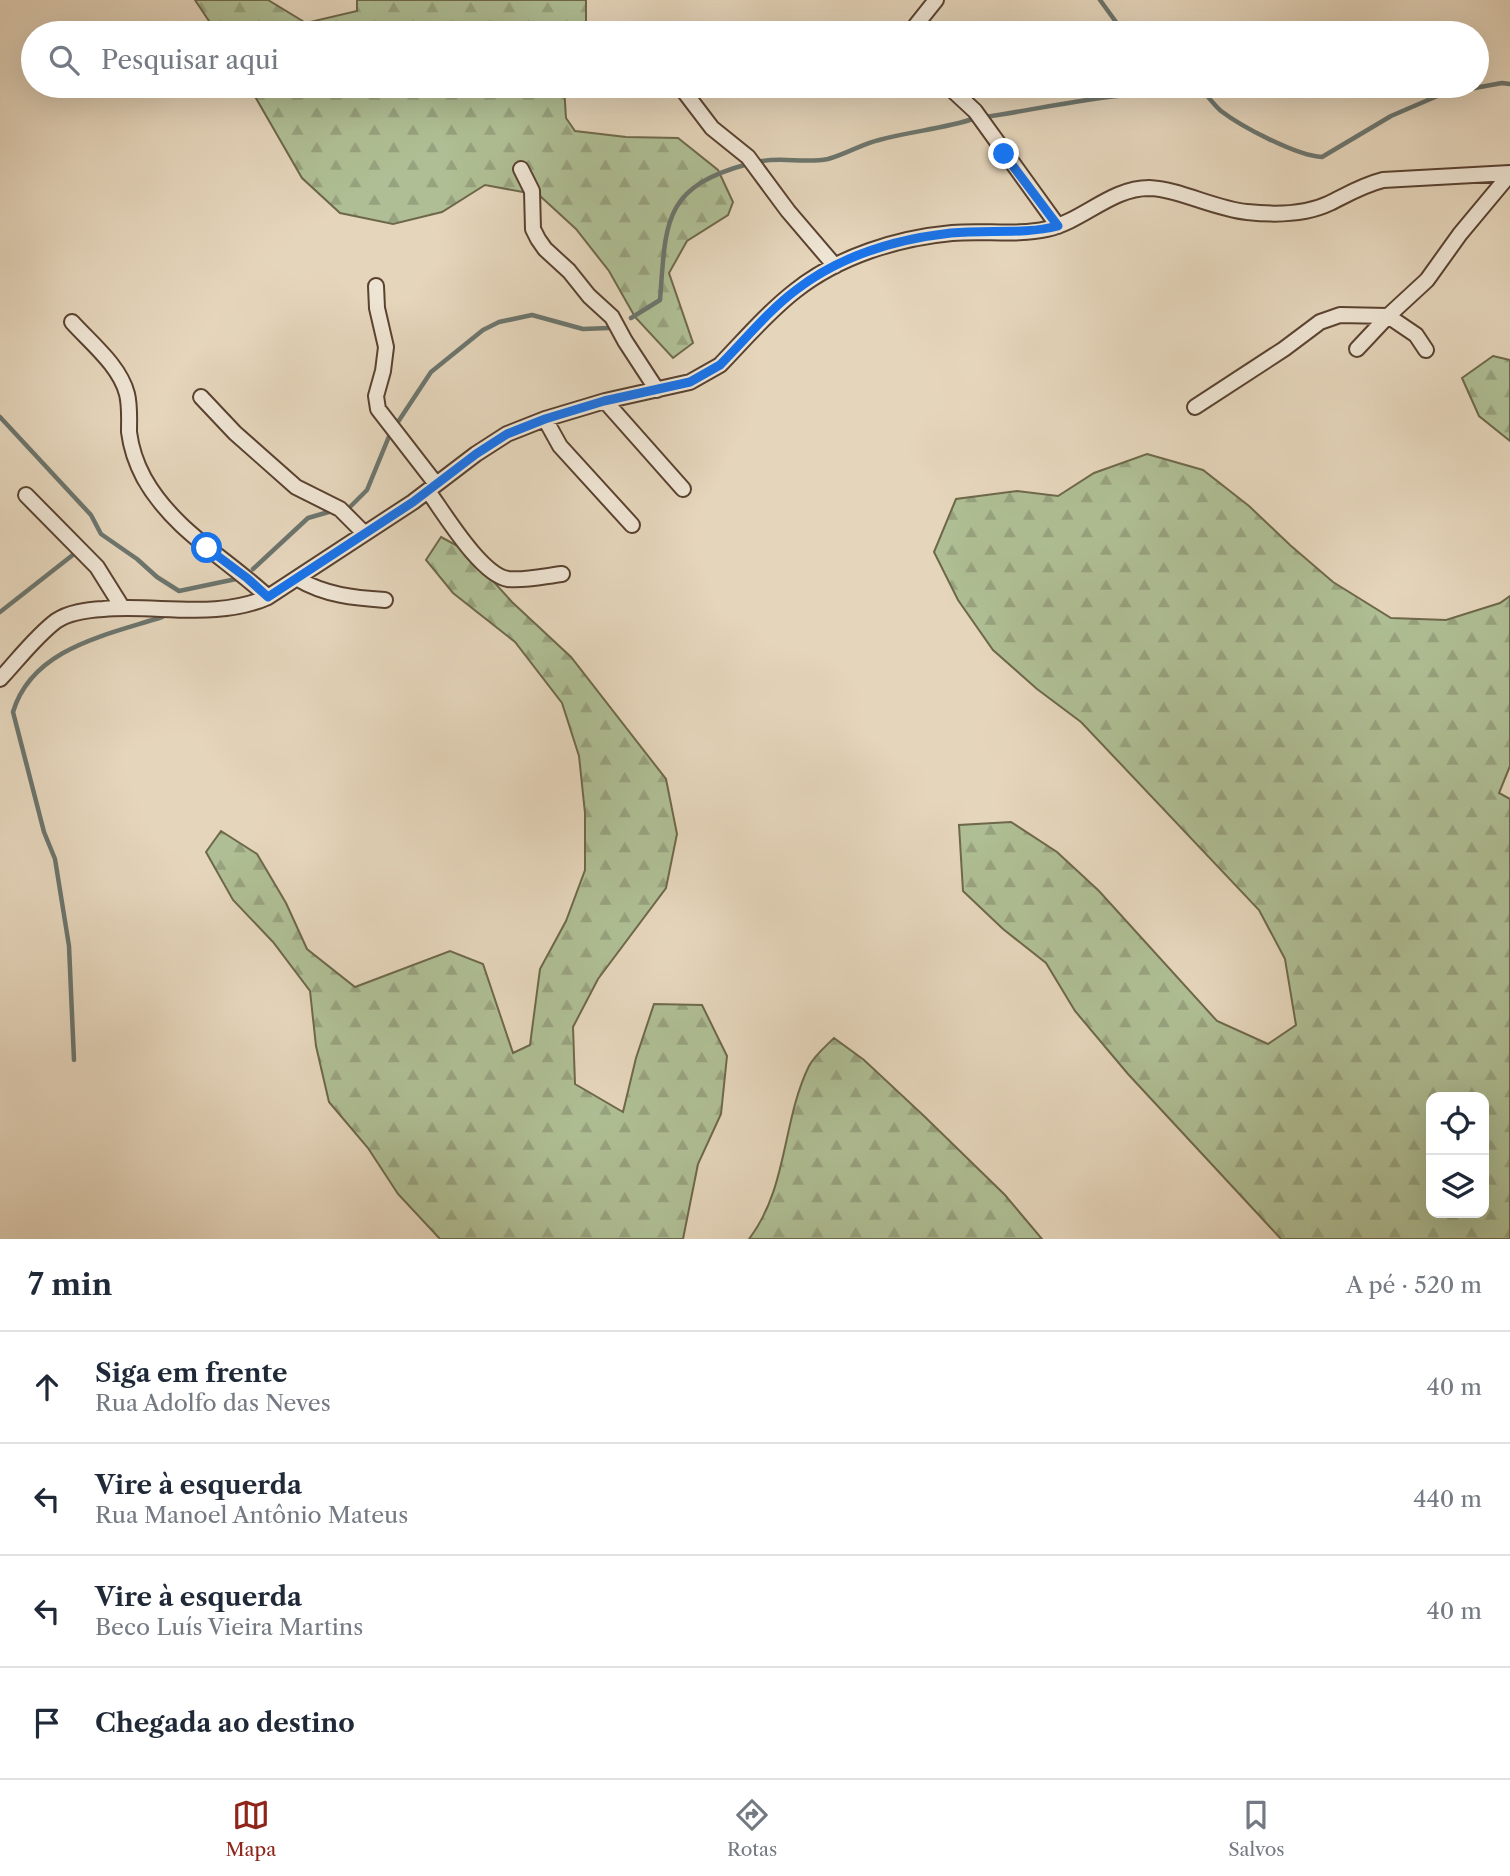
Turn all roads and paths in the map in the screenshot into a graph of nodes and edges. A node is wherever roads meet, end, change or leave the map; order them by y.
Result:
1 (936, 0) edge
2 (919, 21) edge
3 (689, 98) edge
4 (960, 98) edge
5 (521, 169) dead end
6 (1510, 174) edge
7 (1058, 226) junction
8 (835, 266) junction
9 (376, 286) dead end
10 (1388, 316) junction
11 (72, 322) dead end
12 (1357, 349) dead end
13 (1426, 350) dead end
14 (657, 390) junction
15 (201, 397) dead end
16 (604, 401) junction
17 (1195, 407) dead end
18 (545, 419) junction
19 (432, 488) junction
20 (683, 489) dead end
21 (26, 495) dead end
22 (632, 525) dead end
23 (364, 533) junction
24 (562, 574) dead end
25 (298, 579) junction
26 (268, 597) junction
27 (385, 600) dead end
28 (122, 607) junction
29 (0, 679) edge

1 - 2 street
3 - 8 street
4 - 7 street
5 - 14 street
6 - 7 street
6 - 10 street
7 - 8 street
8 - 14 street
9 - 19 street
10 - 12 street
10 - 13 street
10 - 17 street
11 - 26 street
14 - 16 street
15 - 23 street
16 - 18 street
16 - 20 street
18 - 19 street
18 - 22 street
19 - 23 street
19 - 24 street
21 - 28 street
23 - 25 street
25 - 26 street
25 - 27 street
26 - 28 street
28 - 29 street

